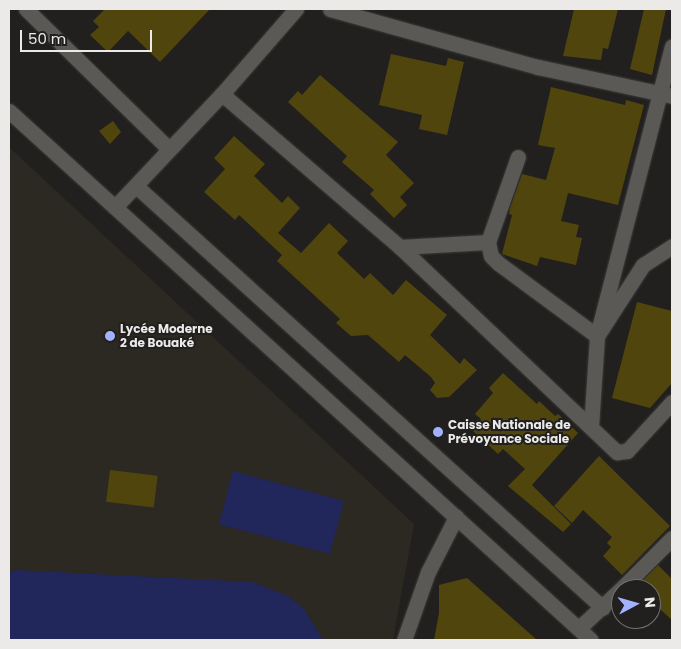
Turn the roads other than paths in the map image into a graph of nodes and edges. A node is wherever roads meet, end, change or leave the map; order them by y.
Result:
1 (26, 9) edge
2 (296, 9) edge
3 (330, 9) edge
4 (672, 47) edge
5 (222, 94) junction
6 (667, 95) edge
7 (9, 111) edge
8 (169, 149) junction
9 (518, 157) dead end
10 (136, 186) junction
11 (115, 207) junction
12 (488, 242) junction
13 (672, 246) edge
14 (400, 247) junction
15 (597, 336) junction
16 (672, 402) edge
17 (591, 427) junction
18 (456, 518) junction
19 (672, 538) edge
20 (631, 579) edge
21 (611, 600) edge
22 (603, 608) junction
23 (579, 628) junction
24 (404, 640) edge
25 (592, 640) edge

1 - 8 street
2 - 5 street
3 - 6 street
4 - 6 street
5 - 8 street
5 - 14 street
6 - 15 street
7 - 11 street
8 - 10 street
9 - 12 street
10 - 11 street
10 - 22 street
11 - 18 street
12 - 14 street
12 - 15 street
13 - 15 street
14 - 17 street
15 - 17 street
16 - 17 street
18 - 23 street
18 - 24 street
19 - 20 street
21 - 22 street
22 - 23 street
23 - 25 street

